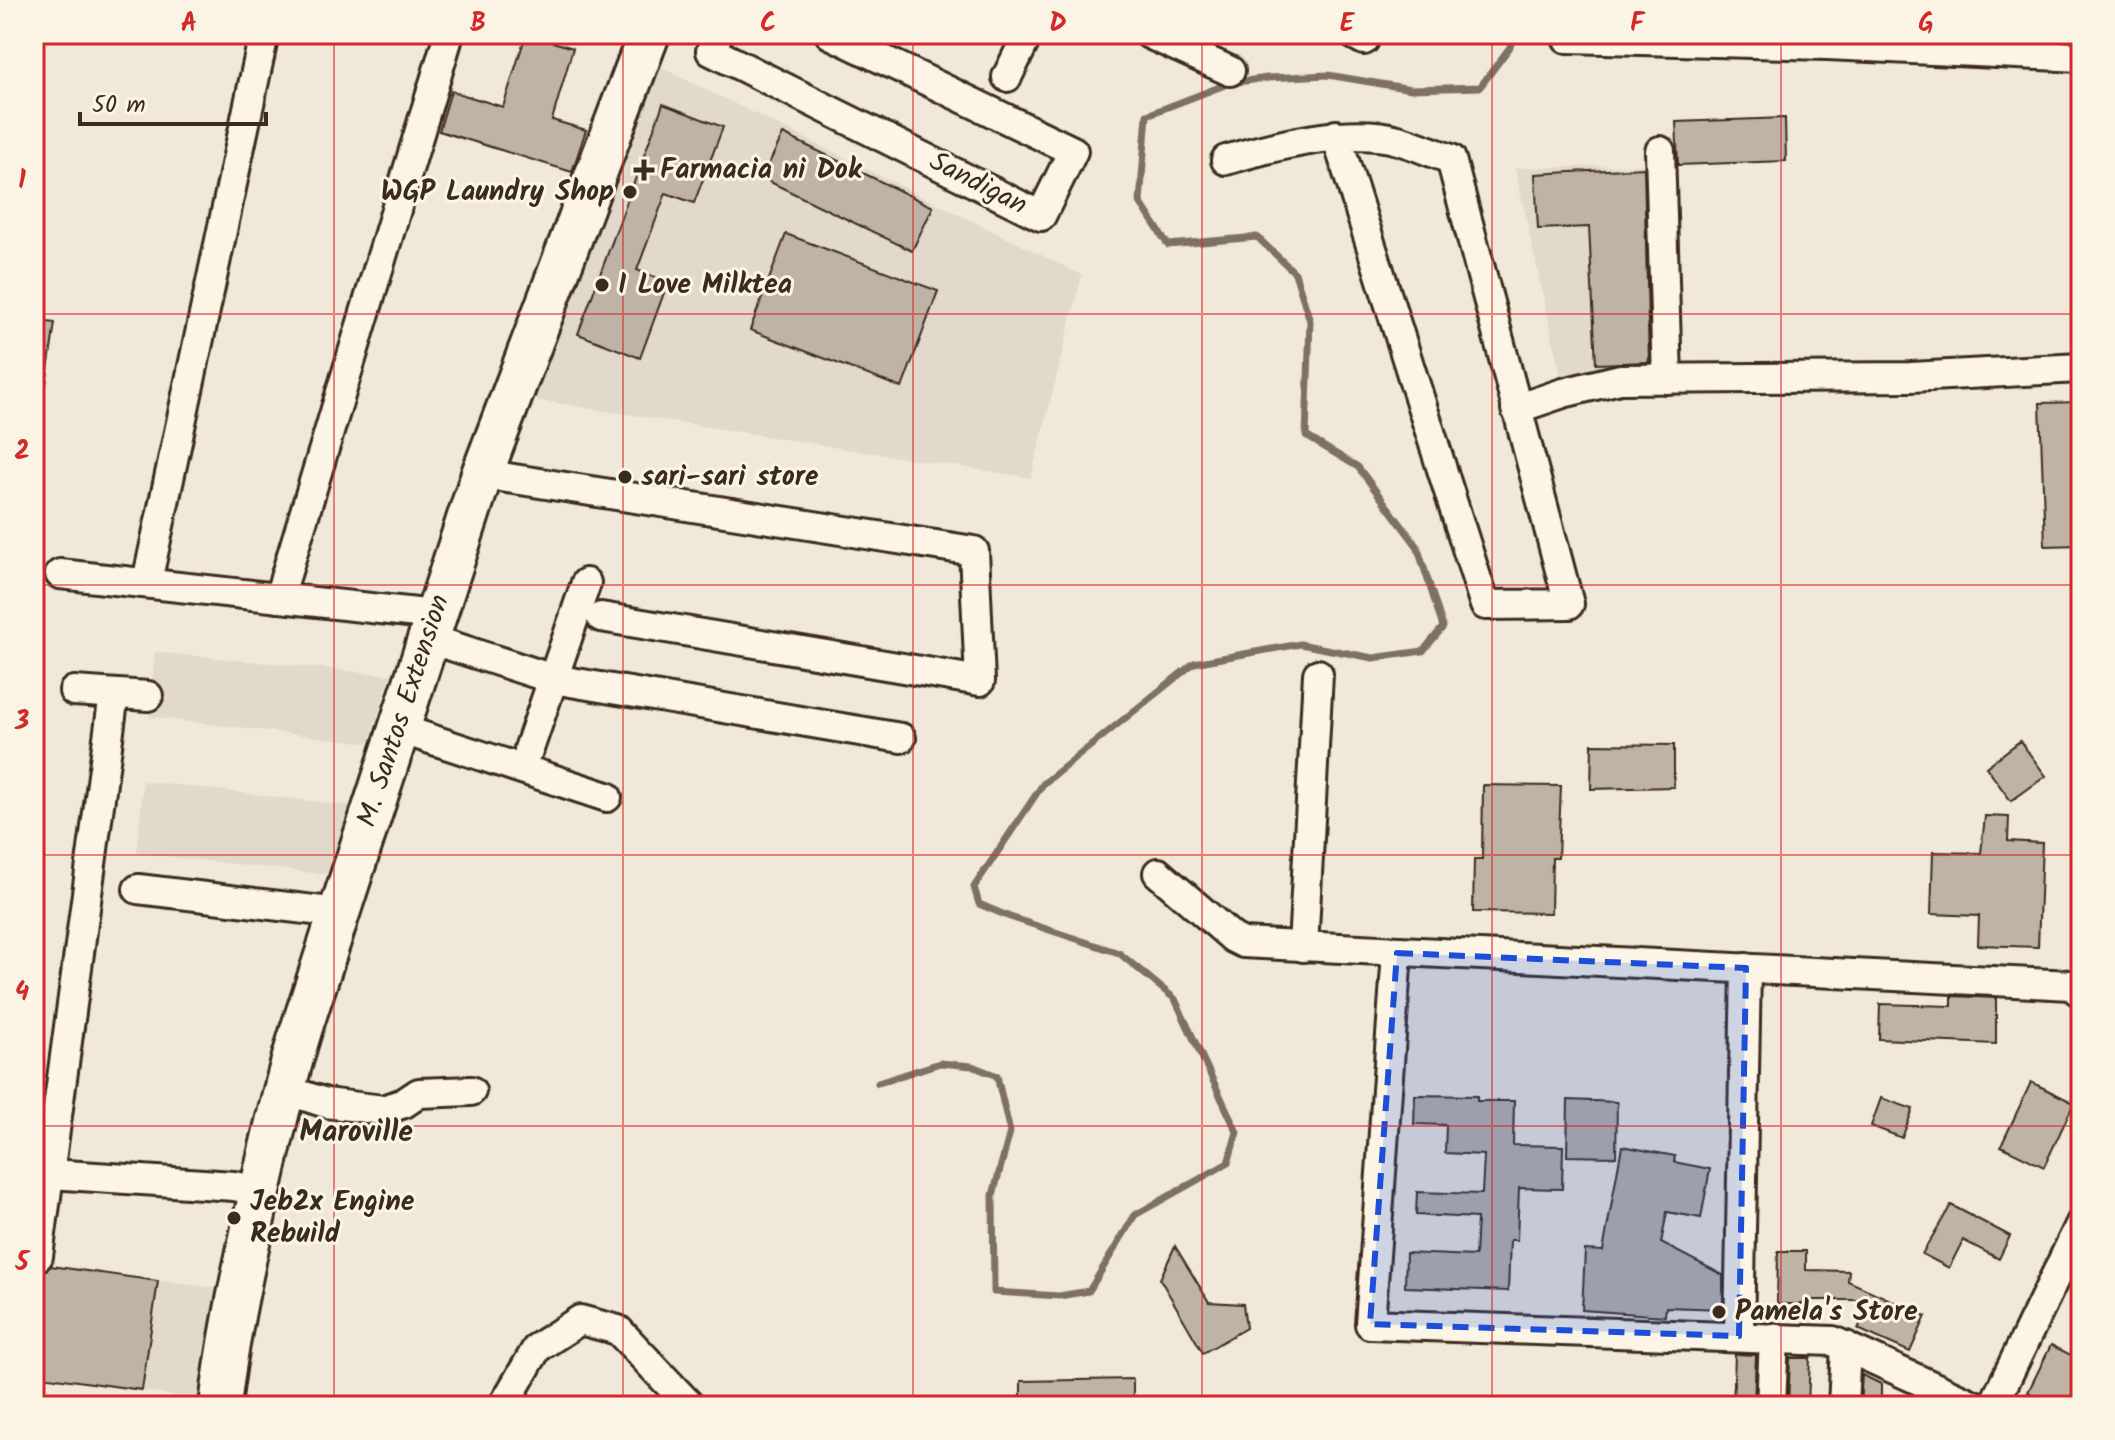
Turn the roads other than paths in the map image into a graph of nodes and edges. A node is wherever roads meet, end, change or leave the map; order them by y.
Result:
1 (264, 34) edge
2 (449, 34) edge
3 (649, 34) edge
4 (718, 34) edge
5 (830, 34) edge
6 (1028, 34) edge
7 (1149, 34) edge
8 (1567, 38) dead end
9 (2081, 57) edge
10 (1230, 71) dead end
11 (1007, 77) dead end
12 (1336, 135) junction
13 (1660, 151) dead end
14 (1226, 160) dead end
15 (2081, 368) edge
16 (1667, 379) junction
17 (1516, 409) junction
18 (482, 474) junction
19 (60, 574) dead end
20 (147, 582) junction
21 (586, 583) dead end
22 (279, 598) junction
23 (601, 617) dead end
24 (431, 626) junction
25 (1318, 674) dead end
26 (553, 679) junction
27 (74, 691) dead end
28 (114, 694) junction
29 (148, 696) dead end
30 (397, 728) junction
31 (901, 738) dead end
32 (529, 749) dead end
33 (607, 797) dead end
34 (1158, 873) dead end
35 (138, 889) dead end
36 (339, 913) junction
37 (1303, 947) junction
38 (1397, 953) junction
39 (1746, 968) junction
40 (2078, 986) edge
41 (283, 1089) junction
42 (471, 1091) dead end
43 (50, 1174) junction
44 (260, 1191) junction
45 (2081, 1223) edge
46 (38, 1256) dead end
47 (1739, 1336) junction
48 (1774, 1338) junction
49 (1846, 1346) junction
50 (220, 1406) edge
51 (503, 1406) edge
52 (690, 1406) edge
53 (1771, 1406) edge
54 (1843, 1406) edge
55 (1976, 1406) edge
56 (1993, 1406) edge

1 - 20 street
2 - 22 street
3 - 18 street, M. Santos Extension
4 - 5 street, Sandigan
6 - 11 street
7 - 10 street
8 - 9 street
12 - 14 street
12 - 17 street
12 - 17 street
13 - 16 street
15 - 16 street
16 - 17 street
18 - 23 street
18 - 24 street, M. Santos Extension
19 - 20 street
20 - 22 street
21 - 26 street
22 - 24 street
24 - 26 street
24 - 30 street, M. Santos Extension
25 - 37 street
26 - 31 street
26 - 32 street
27 - 28 street
28 - 29 street
28 - 43 street
30 - 33 street
30 - 36 street, M. Santos Extension
34 - 37 street
35 - 36 street
36 - 41 street, M. Santos Extension
37 - 38 street
38 - 39 street
38 - 47 street
39 - 40 street
39 - 47 street
41 - 42 street
41 - 44 street, M. Santos Extension
43 - 44 street
43 - 46 street
44 - 50 street, M. Santos Extension
45 - 56 street
47 - 48 street
48 - 49 street
48 - 53 street
49 - 54 street
49 - 55 street
51 - 52 street

